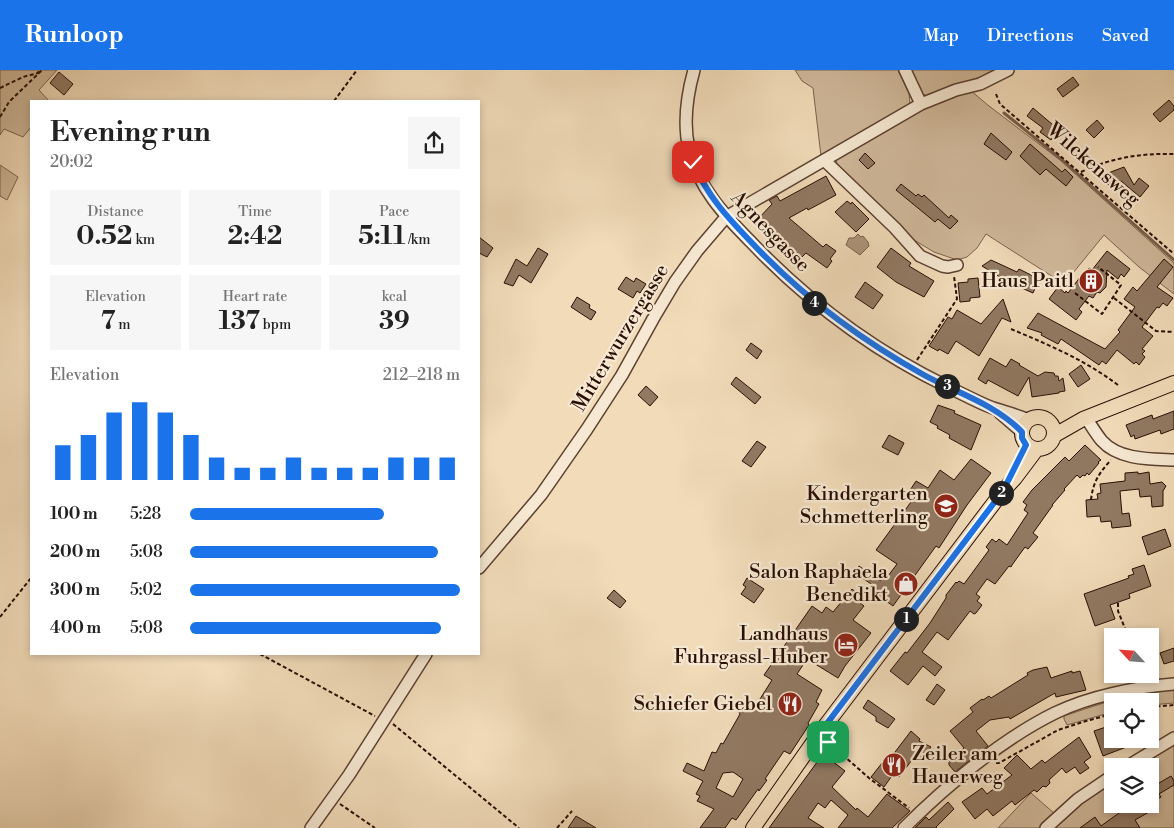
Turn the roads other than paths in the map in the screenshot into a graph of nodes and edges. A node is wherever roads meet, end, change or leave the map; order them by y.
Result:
1 (694, 70) edge
2 (905, 70) edge
3 (1008, 70) edge
4 (921, 104) junction
5 (824, 160) junction
6 (726, 216) junction
7 (955, 265) road end
8 (1174, 383) edge
9 (1085, 418) junction
10 (1053, 429) junction
11 (1028, 436) junction
12 (1174, 460) edge
13 (480, 567) edge
14 (425, 655) edge
15 (1174, 684) edge
16 (1174, 738) edge
17 (1141, 758) edge
18 (1104, 781) edge
19 (311, 828) edge
20 (753, 828) edge
21 (904, 828) edge
22 (1046, 828) edge

1 - 6 street, Agnesgasse
2 - 4 street
3 - 4 street, Mitterwurzergasse
4 - 5 street, Mitterwurzergasse
5 - 6 street, Mitterwurzergasse
5 - 7 street
6 - 11 street, Agnesgasse
6 - 13 street, Mitterwurzergasse
8 - 9 main road
9 - 10 main road
9 - 12 street
10 - 11 main road
10 - 11 main road
11 - 20 main road
14 - 19 street
15 - 21 street
16 - 17 street
18 - 22 street

